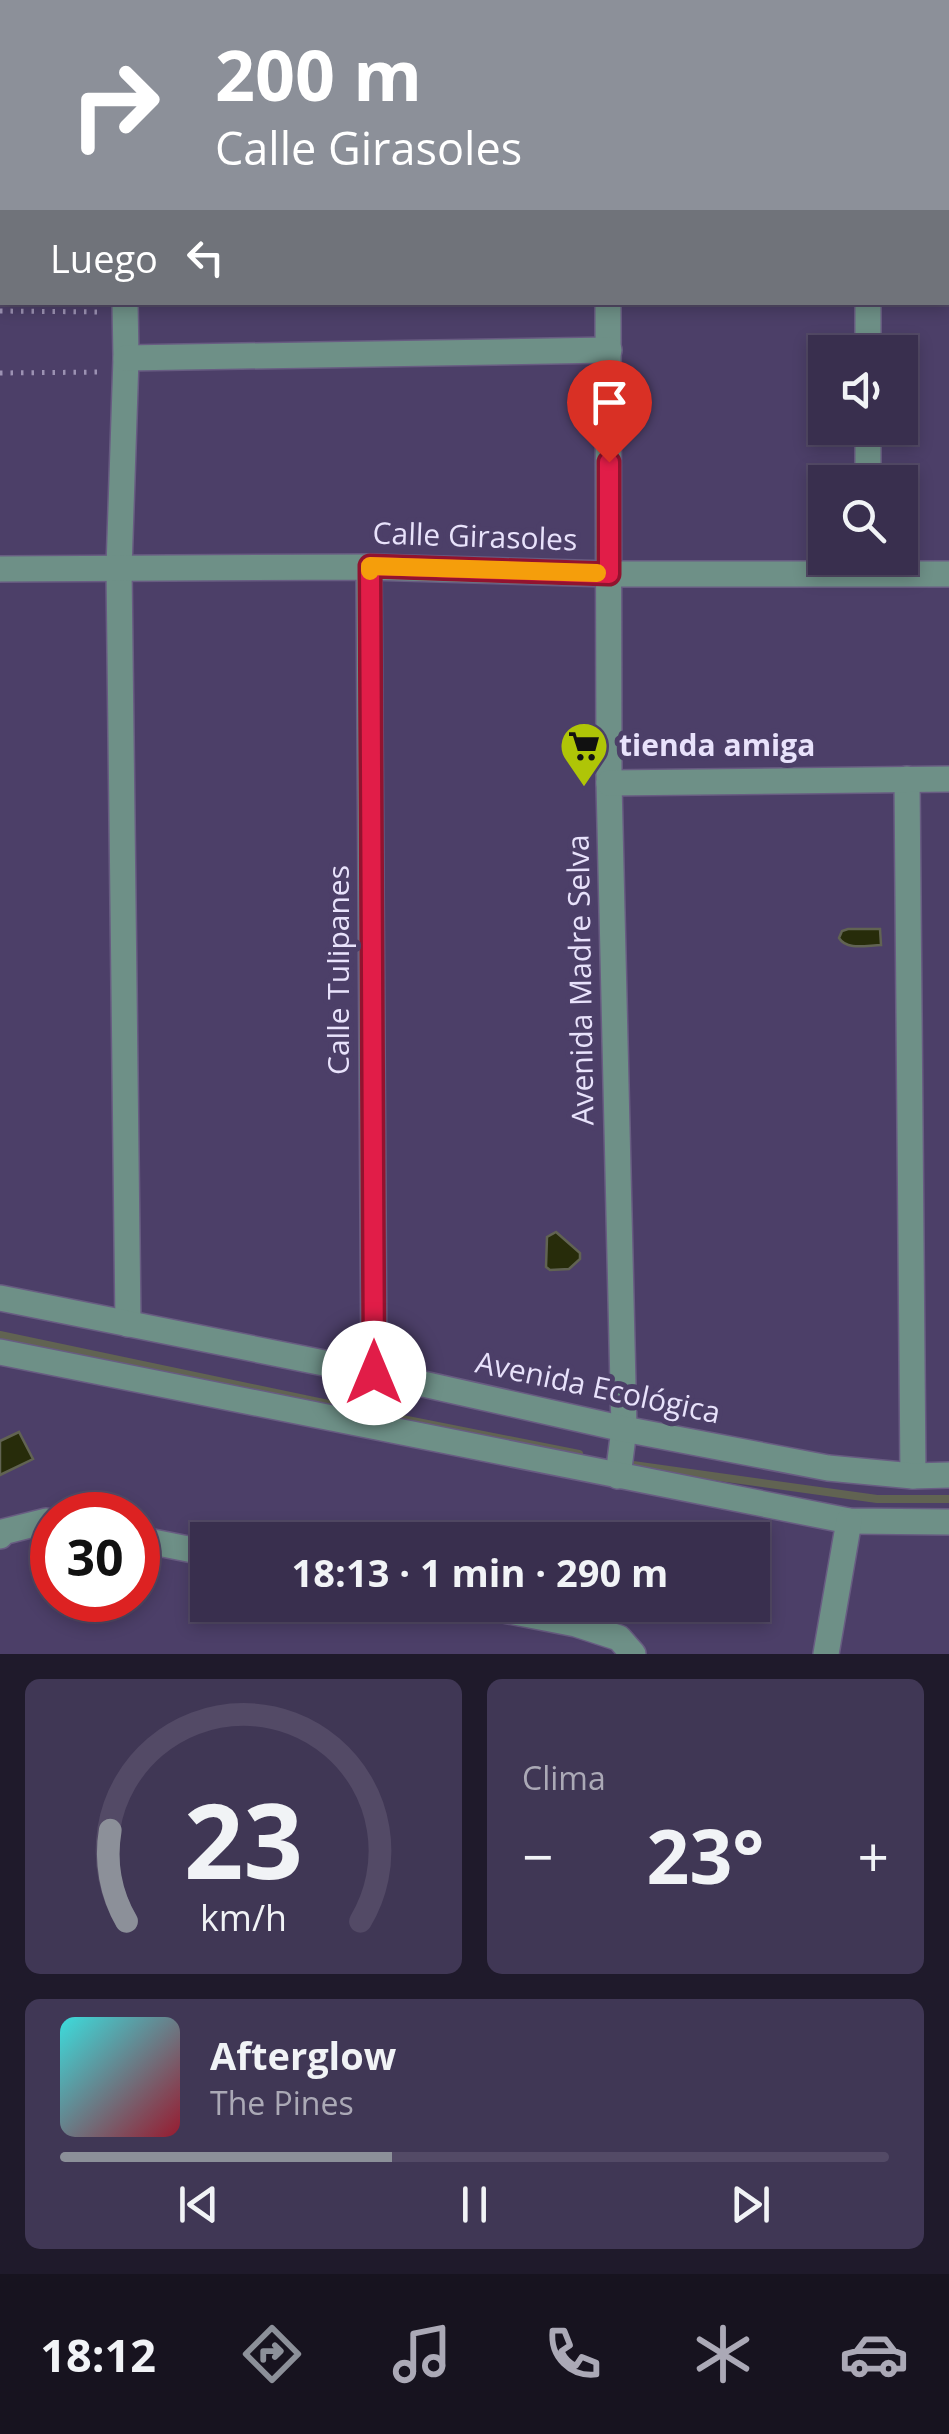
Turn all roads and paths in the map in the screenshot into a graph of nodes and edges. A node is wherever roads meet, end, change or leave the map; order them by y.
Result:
1 (608, 305) edge
2 (868, 305) edge
3 (126, 308) edge
4 (0, 311) edge
5 (868, 335) edge
6 (609, 350) junction
7 (126, 365) junction
8 (0, 373) edge
9 (370, 566) junction
10 (119, 568) junction
11 (808, 568) edge
12 (0, 569) edge
13 (918, 571) edge
14 (609, 574) junction
15 (949, 574) edge
16 (907, 778) junction
17 (949, 779) edge
18 (609, 784) junction
19 (0, 1298) edge
20 (128, 1324) junction
21 (0, 1352) edge
22 (374, 1373) junction
23 (624, 1430) junction
24 (618, 1476) junction
25 (913, 1476) junction
26 (949, 1476) edge
27 (850, 1521) junction
28 (949, 1522) edge
29 (30, 1525) edge
30 (0, 1536) edge
31 (160, 1543) edge
32 (190, 1549) edge
33 (566, 1622) edge
34 (633, 1654) edge
35 (826, 1654) edge

1 - 6 street, Avenida Madre Selva
2 - 5 street
3 - 4 path
3 - 7 street
6 - 7 street
6 - 14 street, Avenida Madre Selva
7 - 8 path
7 - 10 street
9 - 10 street, Calle Girasoles
9 - 14 street, Calle Girasoles
9 - 22 street, Calle Tulipanes
10 - 12 street, Calle Girasoles
10 - 20 street
11 - 14 street, Calle Girasoles
13 - 15 street, Calle Girasoles
14 - 18 street, Avenida Madre Selva
16 - 17 street
16 - 18 street
16 - 25 street
18 - 23 street, Avenida Madre Selva
19 - 20 street, Avenida Ecológica
20 - 22 street, Avenida Ecológica
21 - 24 street
22 - 23 street, Avenida Ecológica
23 - 24 street, Avenida Madre Selva
23 - 25 street, Avenida Ecológica
24 - 27 street
25 - 26 street, Avenida Ecológica
27 - 28 street
27 - 35 street
29 - 30 street
31 - 32 street
33 - 34 street

